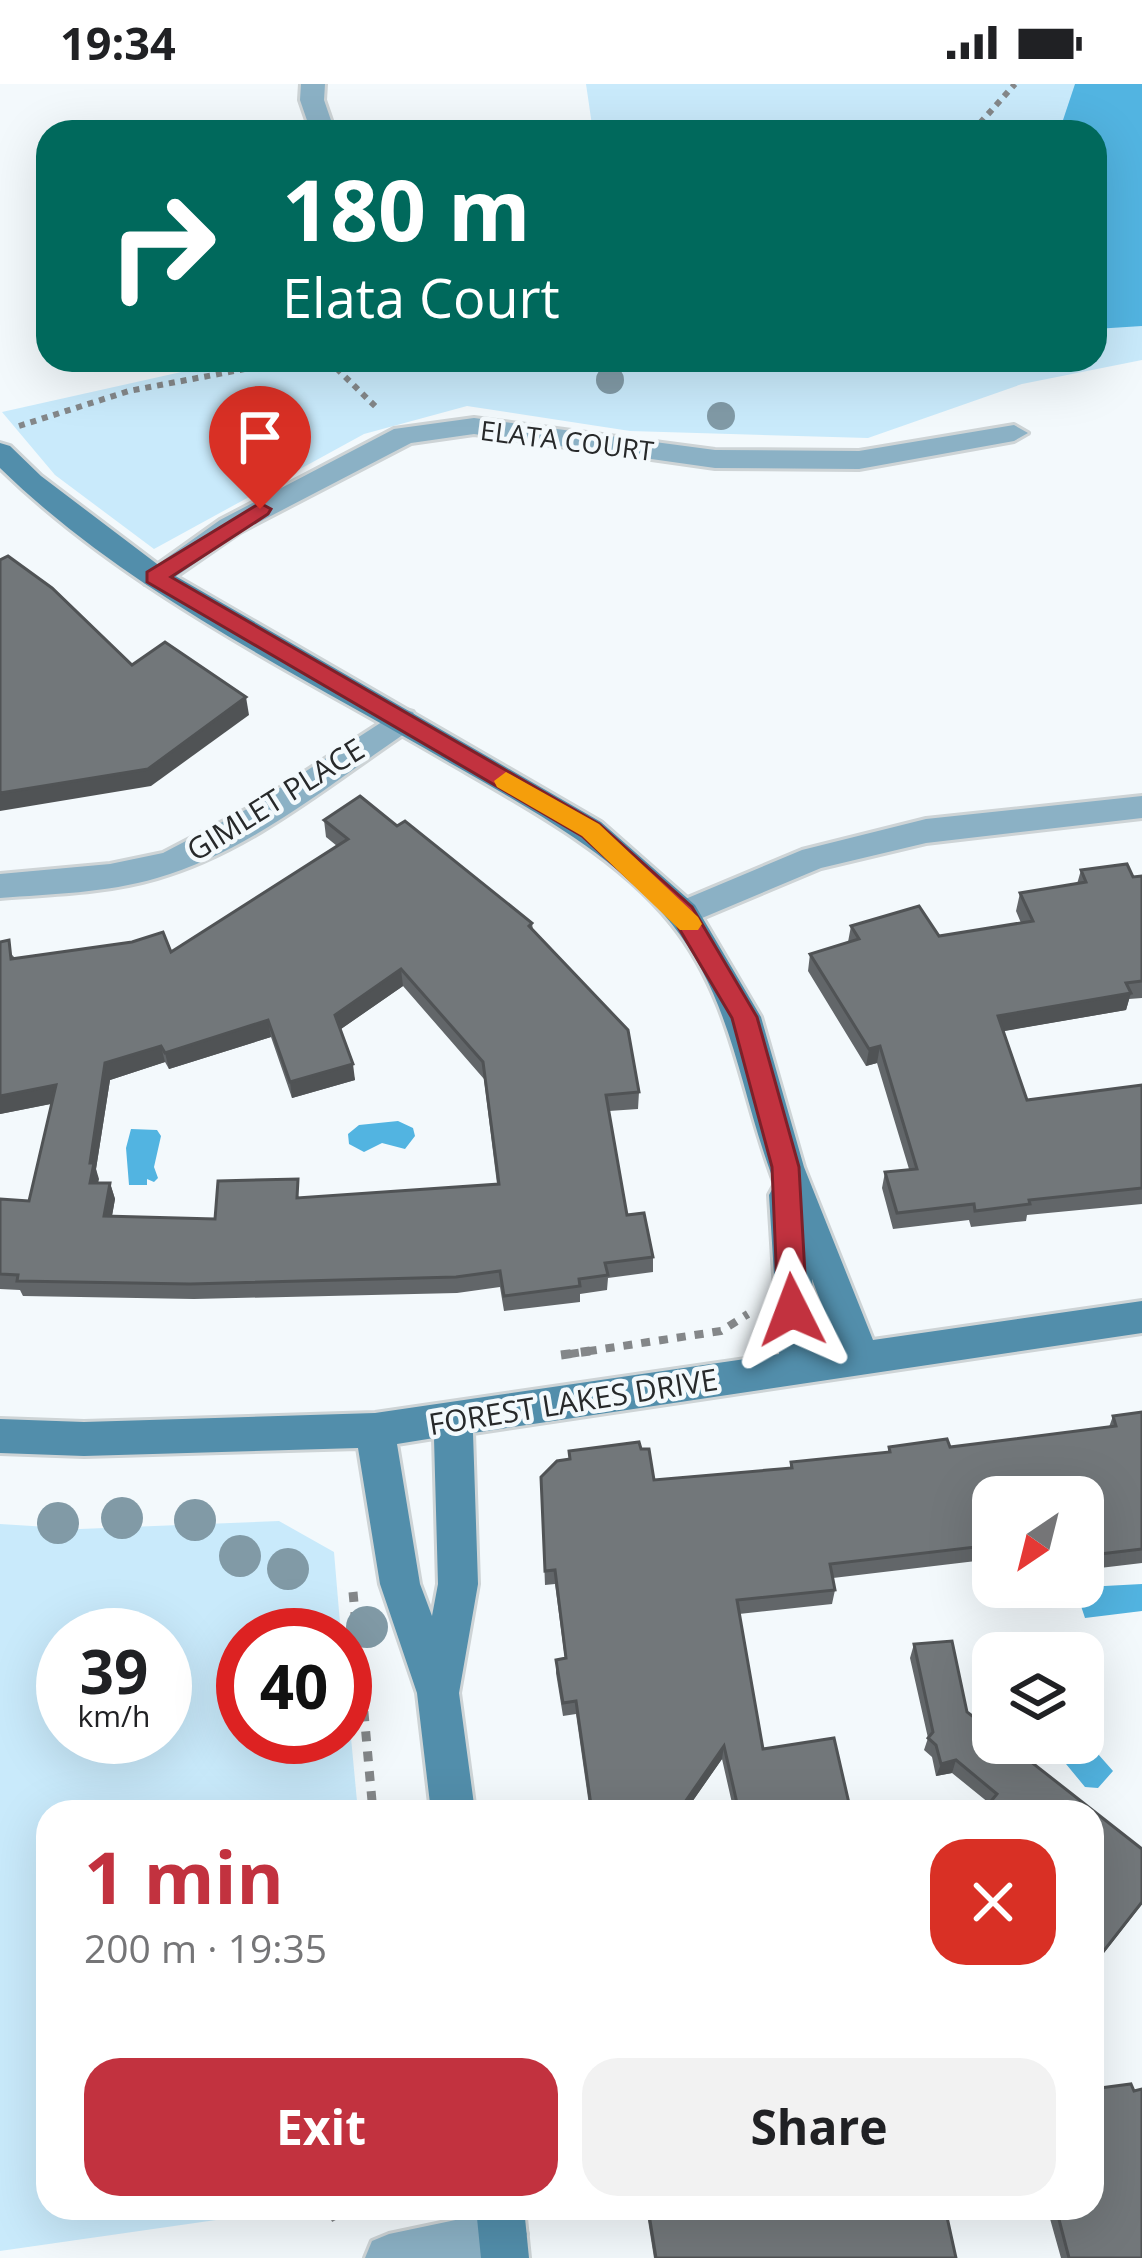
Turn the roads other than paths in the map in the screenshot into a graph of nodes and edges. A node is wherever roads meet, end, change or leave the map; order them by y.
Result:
1 (313, 84) edge
2 (319, 120) edge
3 (1014, 433) dead end
4 (10, 439) edge
5 (155, 577) junction
6 (402, 720) junction
7 (1142, 807) edge
8 (0, 886) edge
9 (683, 914) junction
10 (786, 1167) junction
11 (1142, 1317) edge
12 (862, 1358) junction
13 (799, 1367) junction
14 (453, 1419) junction
15 (375, 1430) junction
16 (0, 1436) edge
17 (438, 1693) junction
18 (451, 1800) edge
19 (503, 2234) edge
20 (389, 2258) edge

1 - 2 street
3 - 5 street, ELATA COURT
4 - 5 street
5 - 6 street
6 - 8 street, GIMLET PLACE
6 - 9 street
7 - 9 street
9 - 10 street
10 - 12 street
10 - 13 street
11 - 12 street, FOREST LAKES DRIVE
12 - 13 street, FOREST LAKES DRIVE
13 - 14 street, FOREST LAKES DRIVE
14 - 15 street, FOREST LAKES DRIVE
14 - 17 street
15 - 16 street, FOREST LAKES DRIVE
15 - 17 street
17 - 18 street
19 - 20 street

